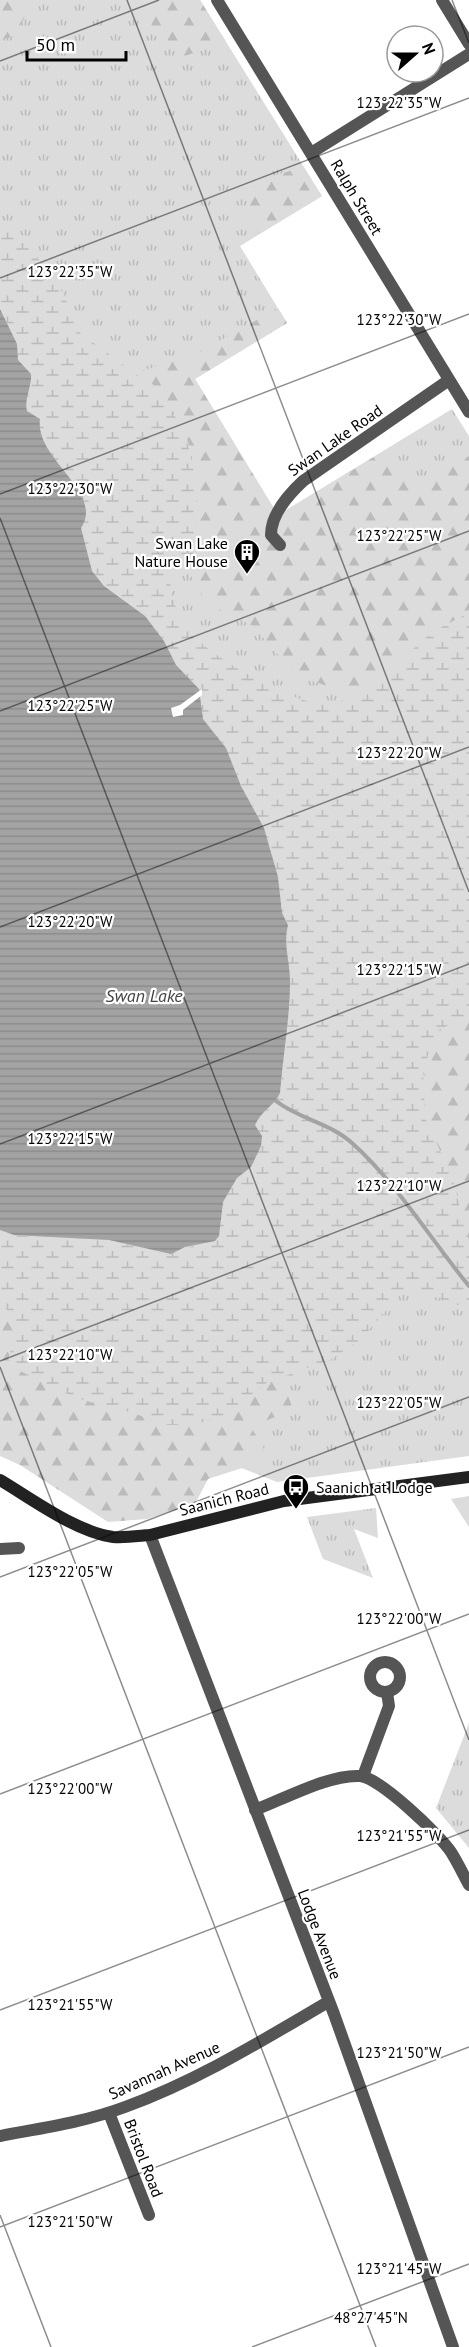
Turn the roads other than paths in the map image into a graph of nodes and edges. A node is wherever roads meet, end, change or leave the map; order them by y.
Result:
1 (216, 0) edge
2 (442, 0) edge
3 (469, 44) edge
4 (469, 54) edge
5 (311, 153) junction
6 (449, 380) junction
7 (469, 412) edge
8 (280, 545) dead end
9 (469, 1477) edge
10 (0, 1480) edge
11 (150, 1535) junction
12 (19, 1548) dead end
13 (0, 1549) edge
14 (387, 1692) dead end
15 (363, 1776) junction
16 (255, 1810) junction
17 (469, 1885) edge
18 (328, 2002) junction
19 (109, 2113) junction
20 (0, 2136) edge
21 (149, 2215) dead end
22 (453, 2347) edge

1 - 5 street, Ralph Street
2 - 3 street
4 - 5 street
5 - 6 street, Ralph Street
6 - 7 street, Ralph Street
6 - 8 street, Swan Lake Road
9 - 11 main road, Saanich Road
10 - 11 main road, Saanich Road
11 - 16 street, Lodge Avenue
12 - 13 street
14 - 15 street
15 - 16 street
15 - 17 street
16 - 18 street, Lodge Avenue
18 - 19 street, Savannah Avenue
18 - 22 street, Lodge Avenue
19 - 20 street, Savannah Avenue
19 - 21 street, Bristol Road

